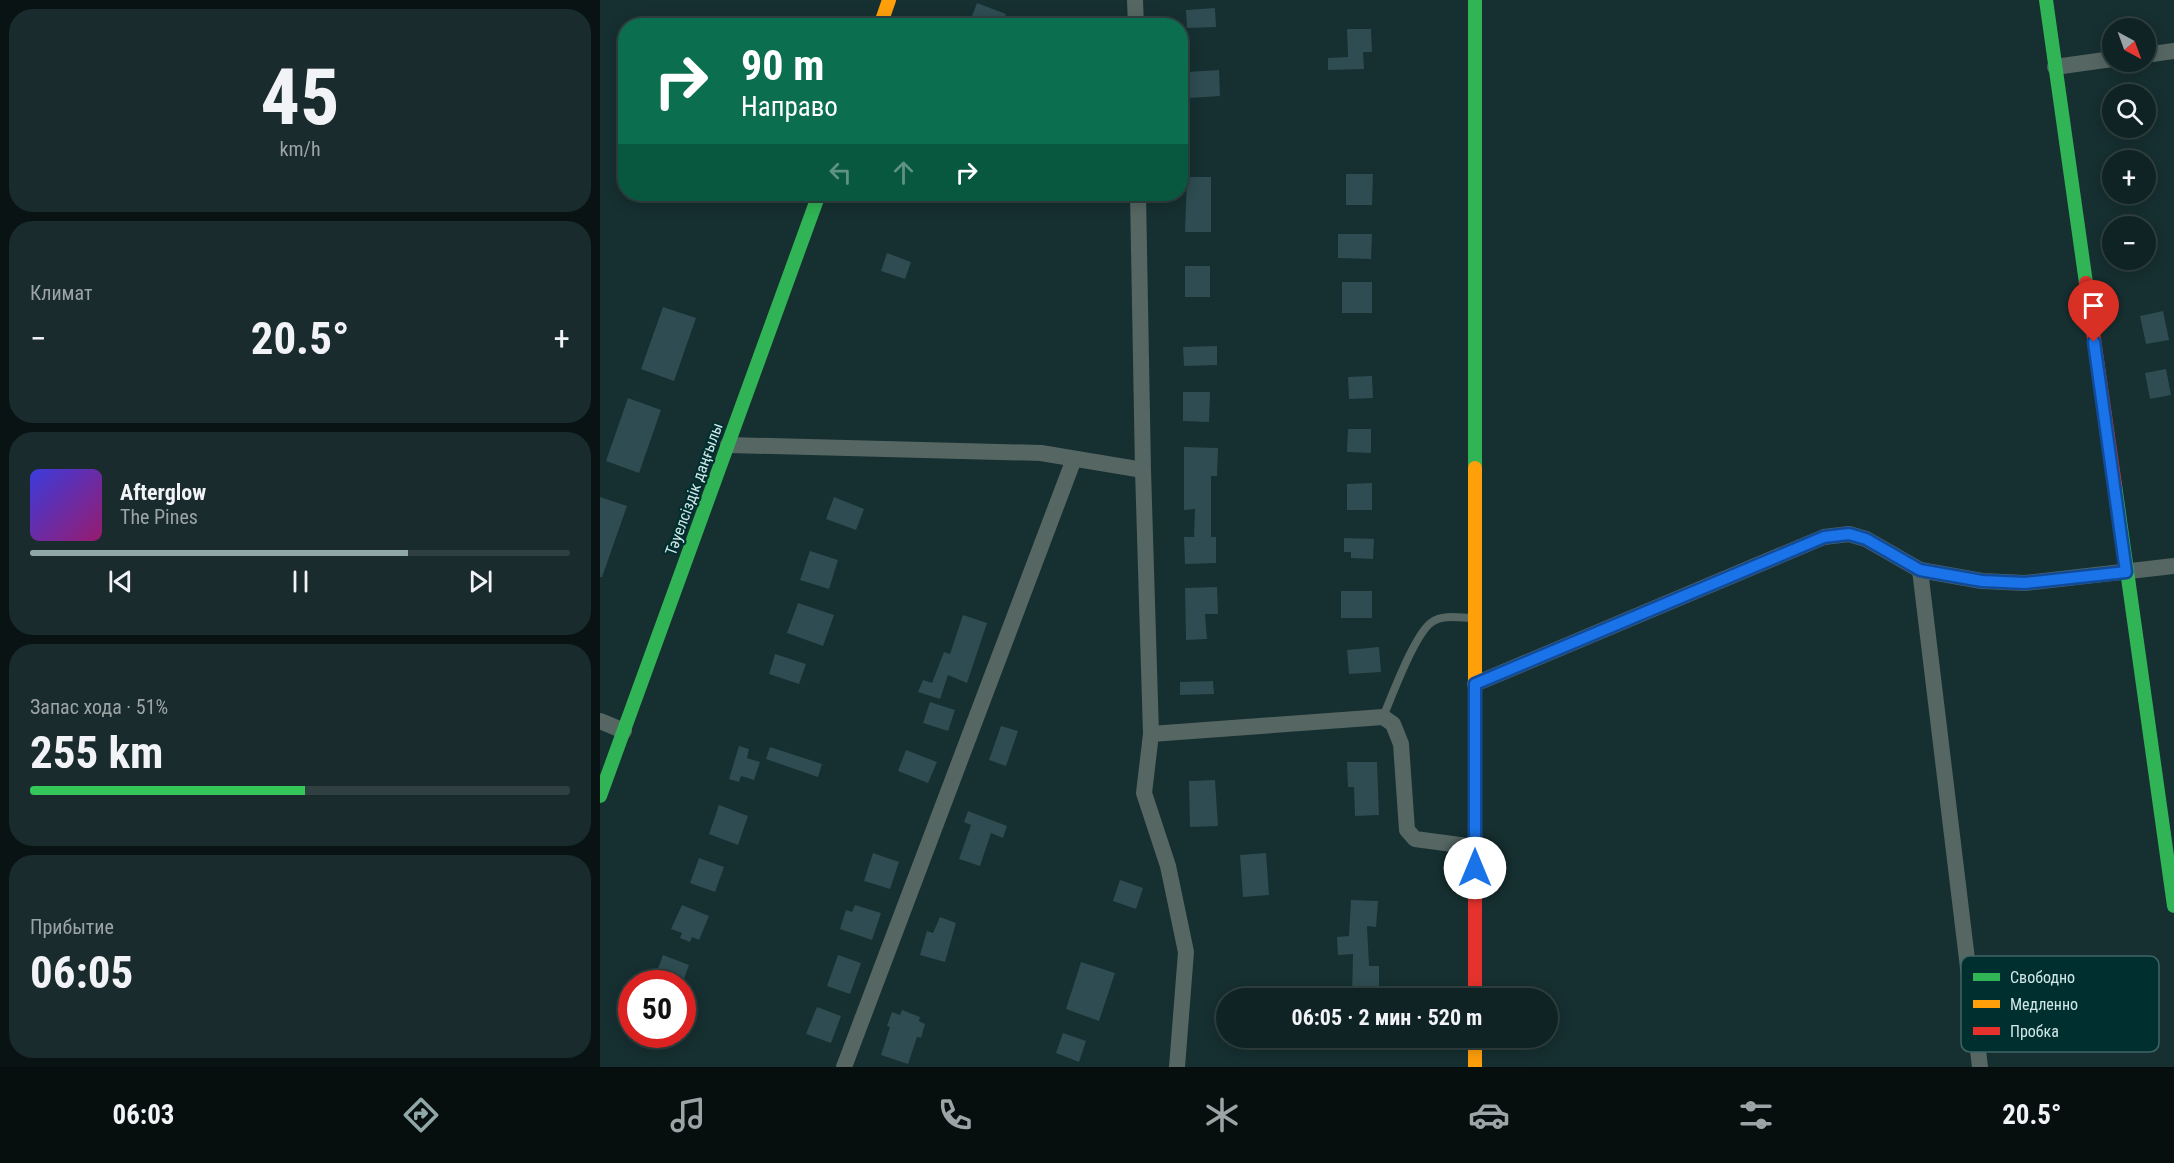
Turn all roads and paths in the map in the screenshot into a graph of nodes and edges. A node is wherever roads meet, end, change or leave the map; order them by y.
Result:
1 (889, 0) edge
2 (1135, 0) edge
3 (1475, 0) edge
4 (2046, 0) edge
5 (882, 18) edge
6 (1136, 18) edge
7 (2174, 51) edge
8 (2156, 53) edge
9 (2102, 60) edge
10 (2055, 67) junction
11 (816, 201) edge
12 (1138, 201) edge
13 (728, 445) junction
14 (1074, 459) junction
15 (1143, 470) junction
16 (2174, 566) edge
17 (1920, 570) junction
18 (2126, 572) junction
19 (1475, 619) junction
20 (1475, 684) junction
21 (1383, 717) junction
22 (600, 721) edge
23 (624, 731) junction
24 (1150, 734) junction
25 (600, 796) edge
26 (1475, 847) junction
27 (2174, 906) edge
28 (1967, 956) edge
29 (1475, 988) edge
30 (1475, 1048) edge
31 (1978, 1052) edge
32 (844, 1067) edge
33 (1177, 1067) edge
34 (1475, 1067) edge
35 (1980, 1067) edge

1 - 5 street
2 - 6 street
3 - 19 street
4 - 10 street
7 - 8 street
9 - 10 street
10 - 18 street
11 - 13 street, Тәуелсіздік даңғылы
12 - 15 street
13 - 14 street
13 - 23 street, Тәуелсіздік даңғылы
14 - 15 street
14 - 32 street
15 - 24 street
16 - 18 street
17 - 18 street
17 - 20 street
17 - 28 street
18 - 27 street
19 - 20 street
19 - 21 lane
20 - 26 street
21 - 24 street
21 - 26 street
22 - 23 street
23 - 25 street, Тәуелсіздік даңғылы
24 - 33 street
26 - 29 street
30 - 34 street
31 - 35 street

